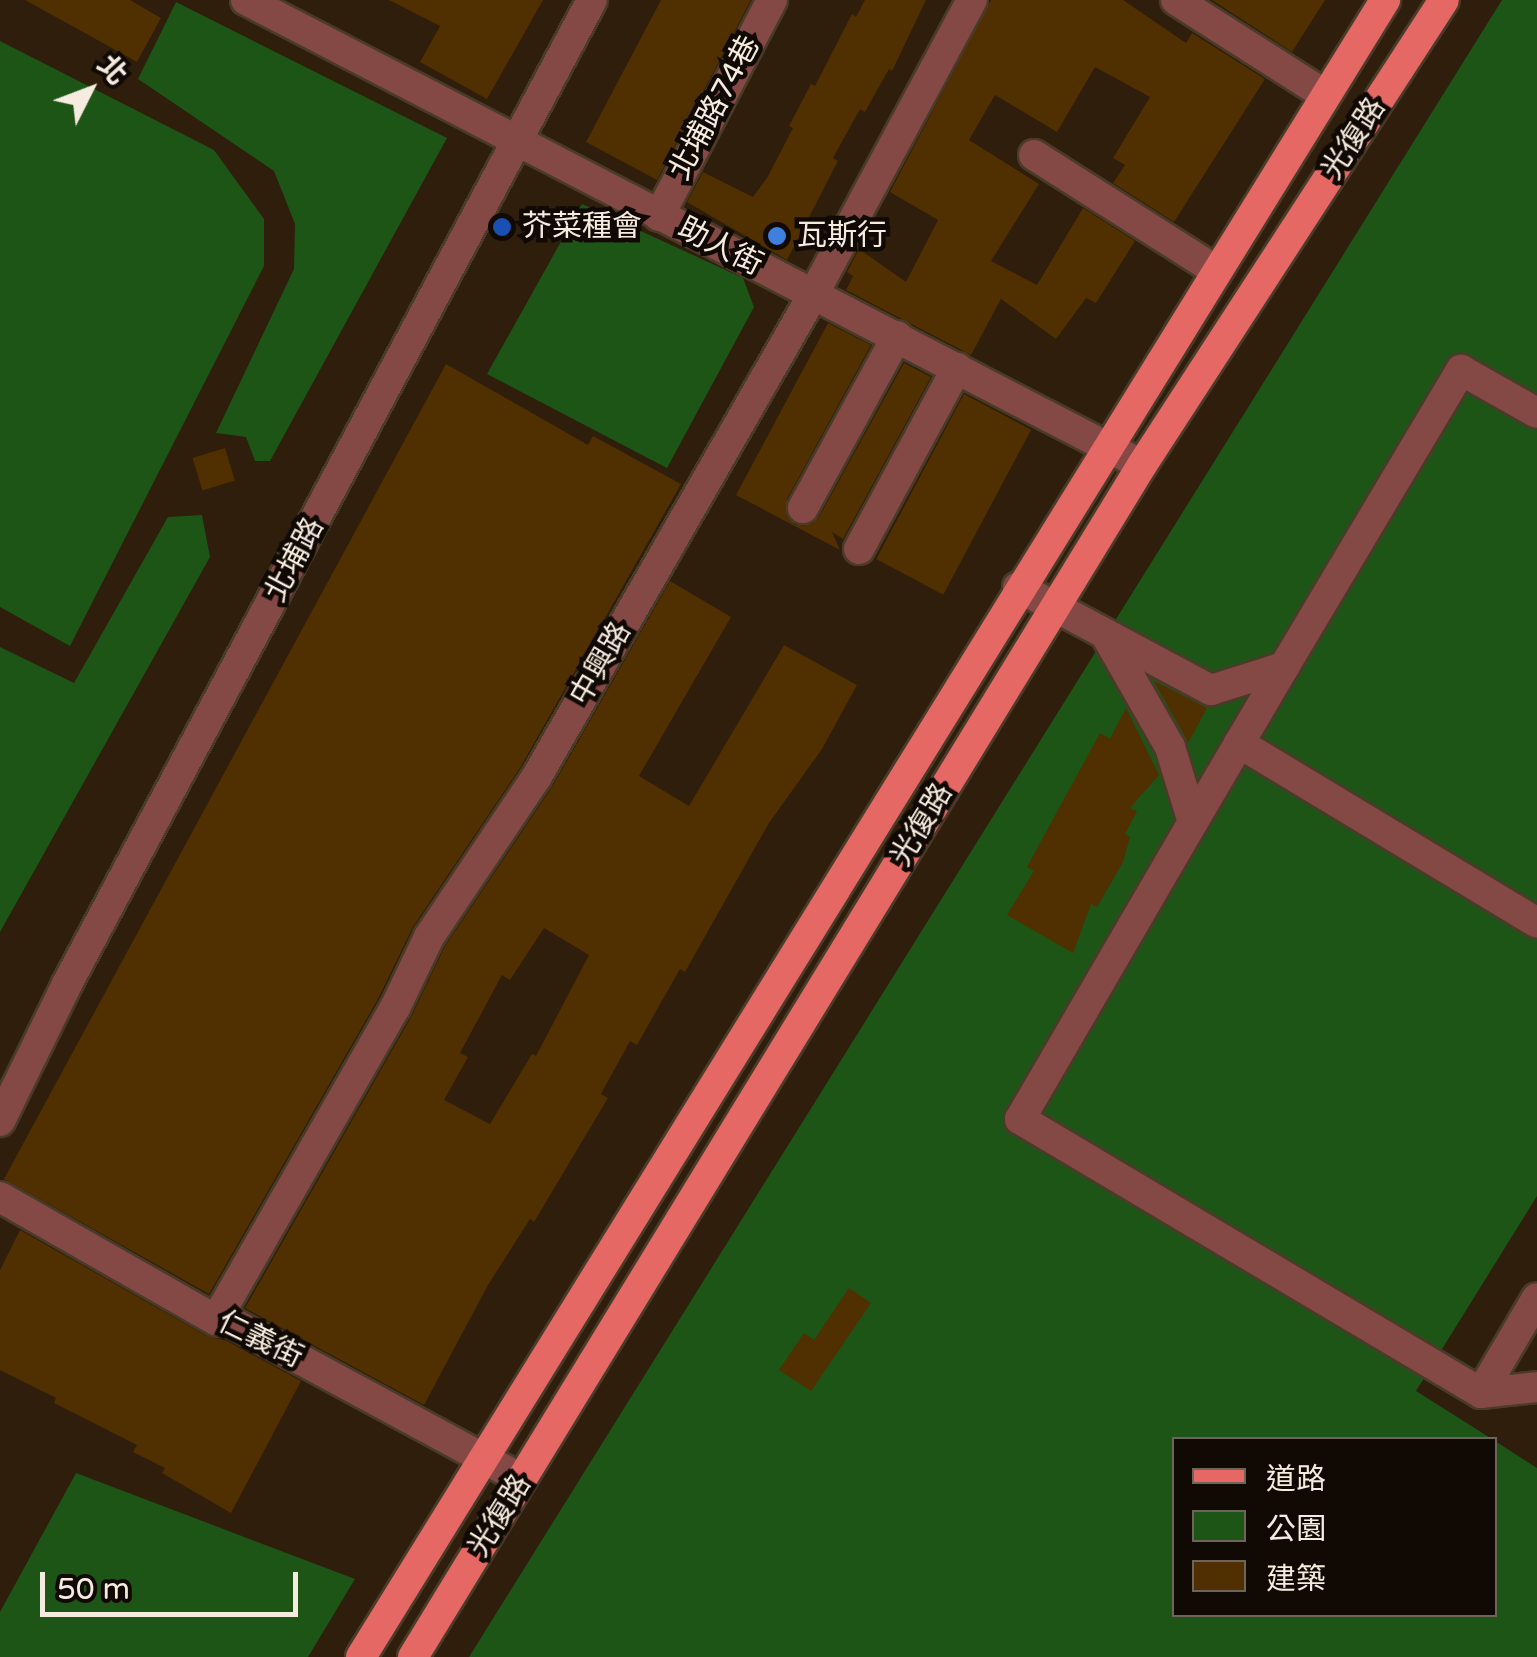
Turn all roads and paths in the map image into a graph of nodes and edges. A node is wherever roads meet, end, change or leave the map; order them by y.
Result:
1 (246, 0) edge
2 (592, 0) edge
3 (772, 0) edge
4 (972, 0) edge
5 (1385, 0) edge
6 (1444, 0) edge
7 (1191, 4) edge
8 (1326, 94) junction
9 (517, 141) junction
10 (1034, 155) dead end
11 (659, 216) junction
12 (1215, 270) junction
13 (813, 294) junction
14 (898, 336) junction
15 (957, 368) junction
16 (1537, 413) edge
17 (1105, 446) junction
18 (1142, 465) junction
19 (802, 508) dead end
20 (859, 548) dead end
21 (1018, 587) junction
22 (1054, 609) junction
23 (1106, 637) junction
24 (1284, 667) junction
25 (1239, 744) junction
26 (1193, 822) junction
27 (1537, 922) edge
28 (0, 1121) edge
29 (0, 1197) edge
30 (1537, 1298) edge
31 (216, 1320) junction
32 (1537, 1388) edge
33 (1481, 1393) junction
34 (486, 1457) junction
35 (522, 1480) junction
36 (361, 1657) edge
37 (413, 1657) edge

1 - 9 street, 助人街
2 - 9 street, 北埔路
3 - 11 street, 北埔路74巷
4 - 13 street, 中興路
5 - 8 main road, 光復路
6 - 18 main road, 光復路
7 - 8 street
8 - 12 main road, 光復路
9 - 11 street, 助人街
9 - 28 street, 北埔路
10 - 12 street
11 - 13 street, 助人街
12 - 17 main road, 光復路
13 - 14 street, 助人街
13 - 31 street, 中興路
14 - 15 street, 助人街
14 - 19 street
15 - 17 street, 助人街
15 - 20 street
16 - 24 street
17 - 18 street, 助人街
17 - 21 main road, 光復路
18 - 22 main road, 光復路
21 - 22 street
21 - 34 main road, 光復路
22 - 23 street
22 - 35 main road, 光復路
23 - 24 street
23 - 26 street
24 - 25 street
25 - 26 street
25 - 27 street
26 - 33 street
29 - 31 street, 仁義街
30 - 33 street
31 - 34 street, 仁義街
32 - 33 street
34 - 35 street, 仁義街
34 - 36 main road, 光復路
35 - 37 main road, 光復路

